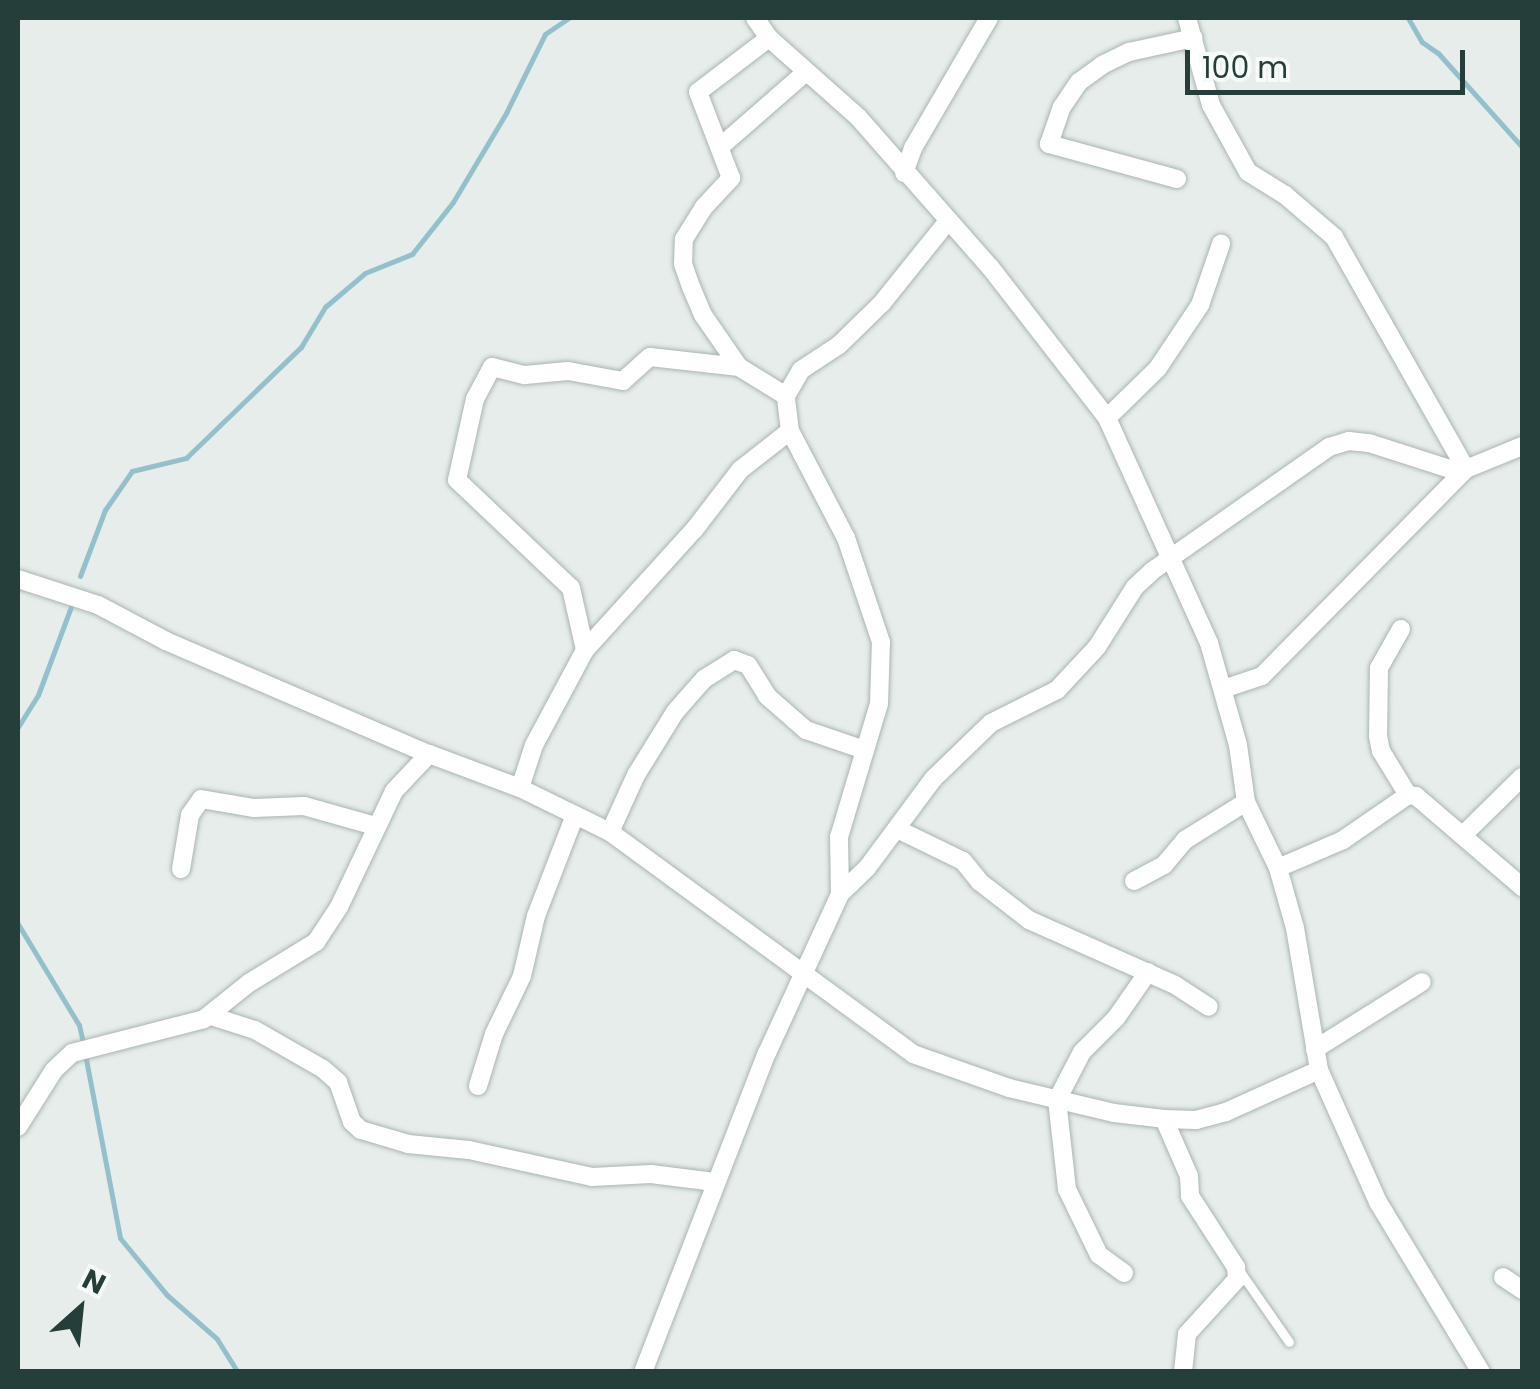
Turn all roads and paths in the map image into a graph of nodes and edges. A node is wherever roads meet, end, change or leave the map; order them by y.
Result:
1 (756, 18) edge
2 (988, 18) edge
3 (1187, 18) edge
4 (770, 38) junction
5 (1193, 38) junction
6 (806, 72) junction
7 (720, 147) junction
8 (904, 173) junction
9 (1177, 179) dead end
10 (948, 221) junction
11 (1220, 244) dead end
12 (740, 367) junction
13 (786, 396) junction
14 (1107, 418) junction
15 (790, 431) junction
16 (1522, 446) edge
17 (1466, 469) junction
18 (1172, 559) junction
19 (18, 579) edge
20 (1401, 629) dead end
21 (584, 650) junction
22 (1223, 690) junction
23 (864, 750) junction
24 (429, 754) junction
25 (1522, 777) edge
26 (520, 788) junction
27 (1408, 794) junction
28 (1246, 802) junction
29 (575, 815) junction
30 (375, 826) junction
31 (897, 829) junction
32 (610, 832) junction
33 (1464, 835) junction
34 (1278, 868) junction
35 (181, 870) dead end
36 (1134, 881) dead end
37 (1522, 887) edge
38 (840, 894) junction
39 (804, 971) junction
40 (1148, 972) junction
41 (1422, 982) dead end
42 (1209, 1007) dead end
43 (211, 1016) junction
44 (1315, 1049) junction
45 (1319, 1070) junction
46 (478, 1086) dead end
47 (1057, 1100) junction
48 (1164, 1119) junction
49 (18, 1126) edge
50 (714, 1182) junction
51 (1236, 1267) junction
52 (1124, 1273) dead end
53 (1504, 1277) dead end
54 (1522, 1290) edge
55 (1289, 1342) dead end
56 (642, 1372) edge
57 (1183, 1372) edge
58 (1480, 1372) edge

1 - 4 street
2 - 8 street
3 - 5 street
4 - 6 street
4 - 7 street
5 - 9 street
5 - 17 street
6 - 7 street
6 - 8 street
7 - 12 street
8 - 10 street
10 - 13 street
10 - 14 street
11 - 14 street
12 - 13 street
12 - 21 street
13 - 15 street
14 - 18 street
15 - 21 street
15 - 23 street
16 - 17 street
17 - 18 street
17 - 22 street
18 - 22 street
18 - 31 street
19 - 24 street
20 - 27 street
21 - 26 street
22 - 28 street
23 - 32 street
23 - 38 street
24 - 26 street
24 - 30 street
25 - 33 street
26 - 29 street
27 - 33 street
27 - 34 street
28 - 34 street
28 - 36 street
29 - 32 street
29 - 46 street
30 - 35 street
30 - 43 street
31 - 38 street
31 - 40 street
32 - 39 street
33 - 37 street
34 - 44 street
38 - 39 street
39 - 47 street
39 - 50 street
40 - 42 street
40 - 47 street
41 - 44 street
43 - 49 street
43 - 50 street
44 - 45 street
45 - 48 street
45 - 58 street
47 - 48 street
47 - 52 street
48 - 51 street
50 - 56 street
51 - 55 lane
51 - 57 street
53 - 54 street

